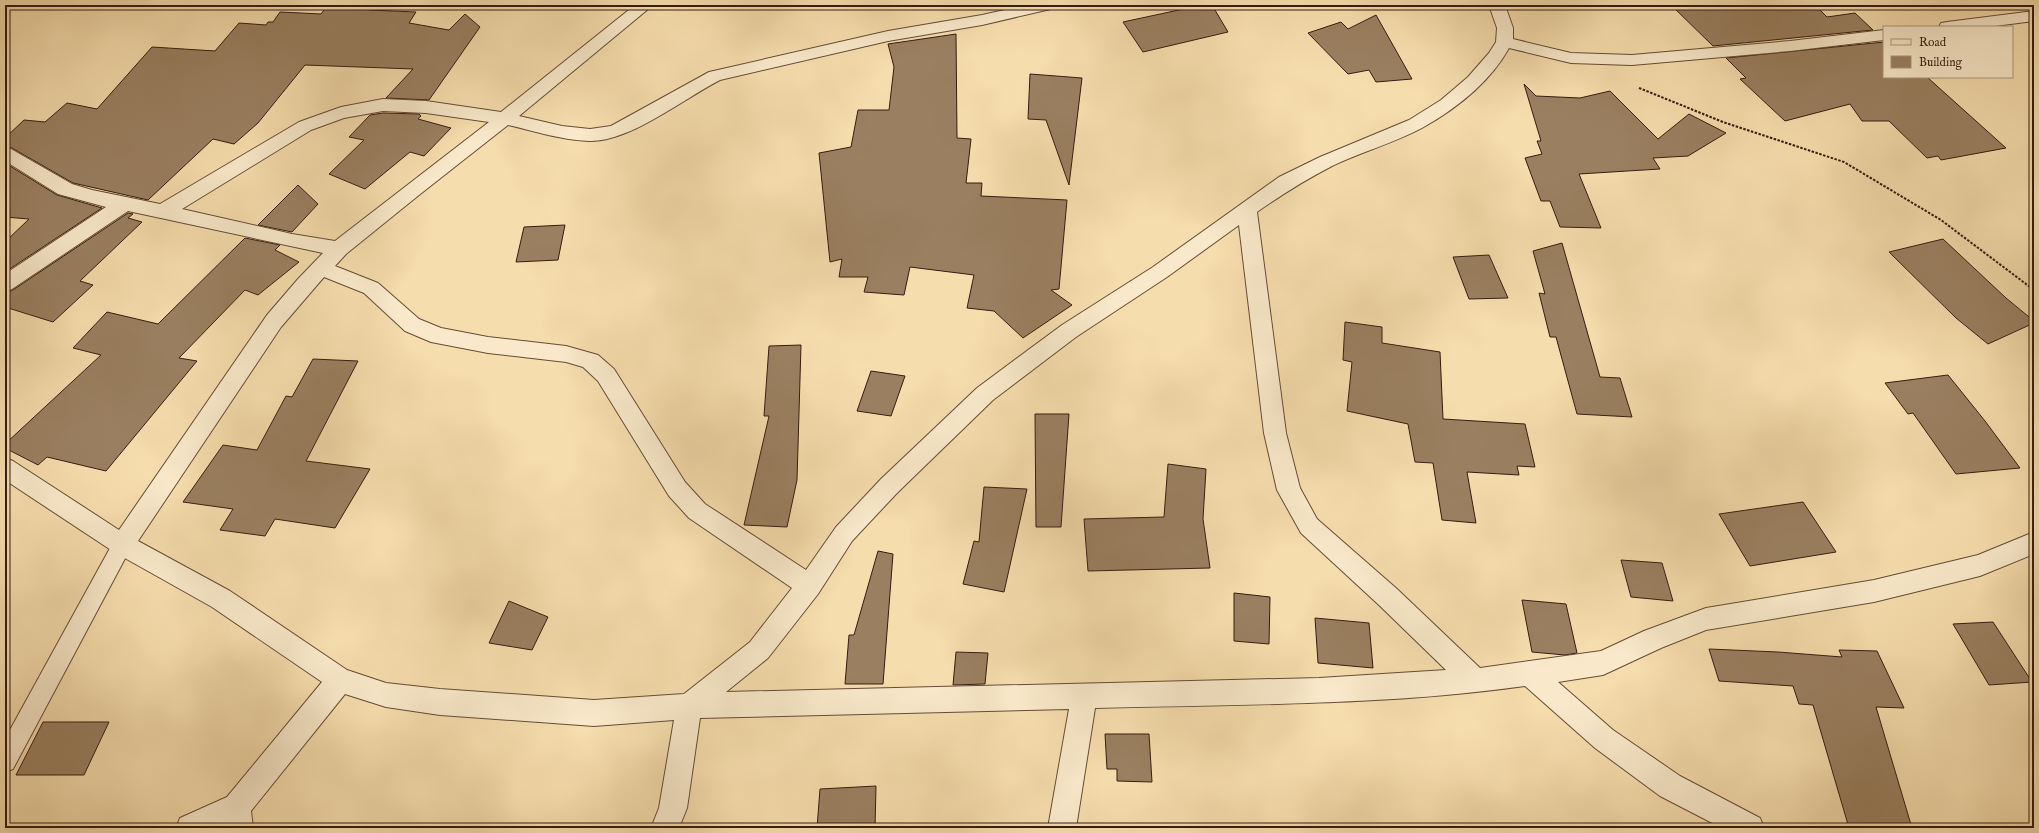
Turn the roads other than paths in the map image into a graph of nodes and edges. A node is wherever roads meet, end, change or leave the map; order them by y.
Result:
1 (645, 5) edge
2 (1049, 5) edge
3 (1497, 5) edge
4 (2034, 16) edge
5 (1955, 26) edge
6 (1883, 35) edge
7 (1504, 42) junction
8 (505, 118) junction
9 (5, 153) edge
10 (124, 204) junction
11 (1247, 210) junction
12 (163, 211) junction
13 (339, 249) junction
14 (321, 268) junction
15 (5, 284) edge
16 (5, 468) edge
17 (2034, 543) edge
18 (122, 545) junction
19 (809, 586) junction
20 (1530, 674) junction
21 (340, 680) junction
22 (1475, 681) junction
23 (1084, 696) junction
24 (689, 706) junction
25 (5, 761) edge
26 (238, 818) edge
27 (190, 828) edge
28 (665, 828) edge
29 (1062, 828) edge
30 (1750, 828) edge

1 - 8 street
2 - 8 street
3 - 7 street
4 - 5 street
6 - 7 street
7 - 11 street
8 - 12 street
8 - 13 street
9 - 10 street
10 - 12 street
10 - 15 street
11 - 19 street
11 - 22 street
12 - 13 street
13 - 14 street
14 - 18 street
14 - 19 street
16 - 18 street
17 - 20 street
18 - 21 street
18 - 25 lane
19 - 24 street
20 - 22 street
20 - 30 street
21 - 24 street
21 - 26 street
22 - 23 street
23 - 24 street
23 - 29 street
24 - 28 street
26 - 27 street

